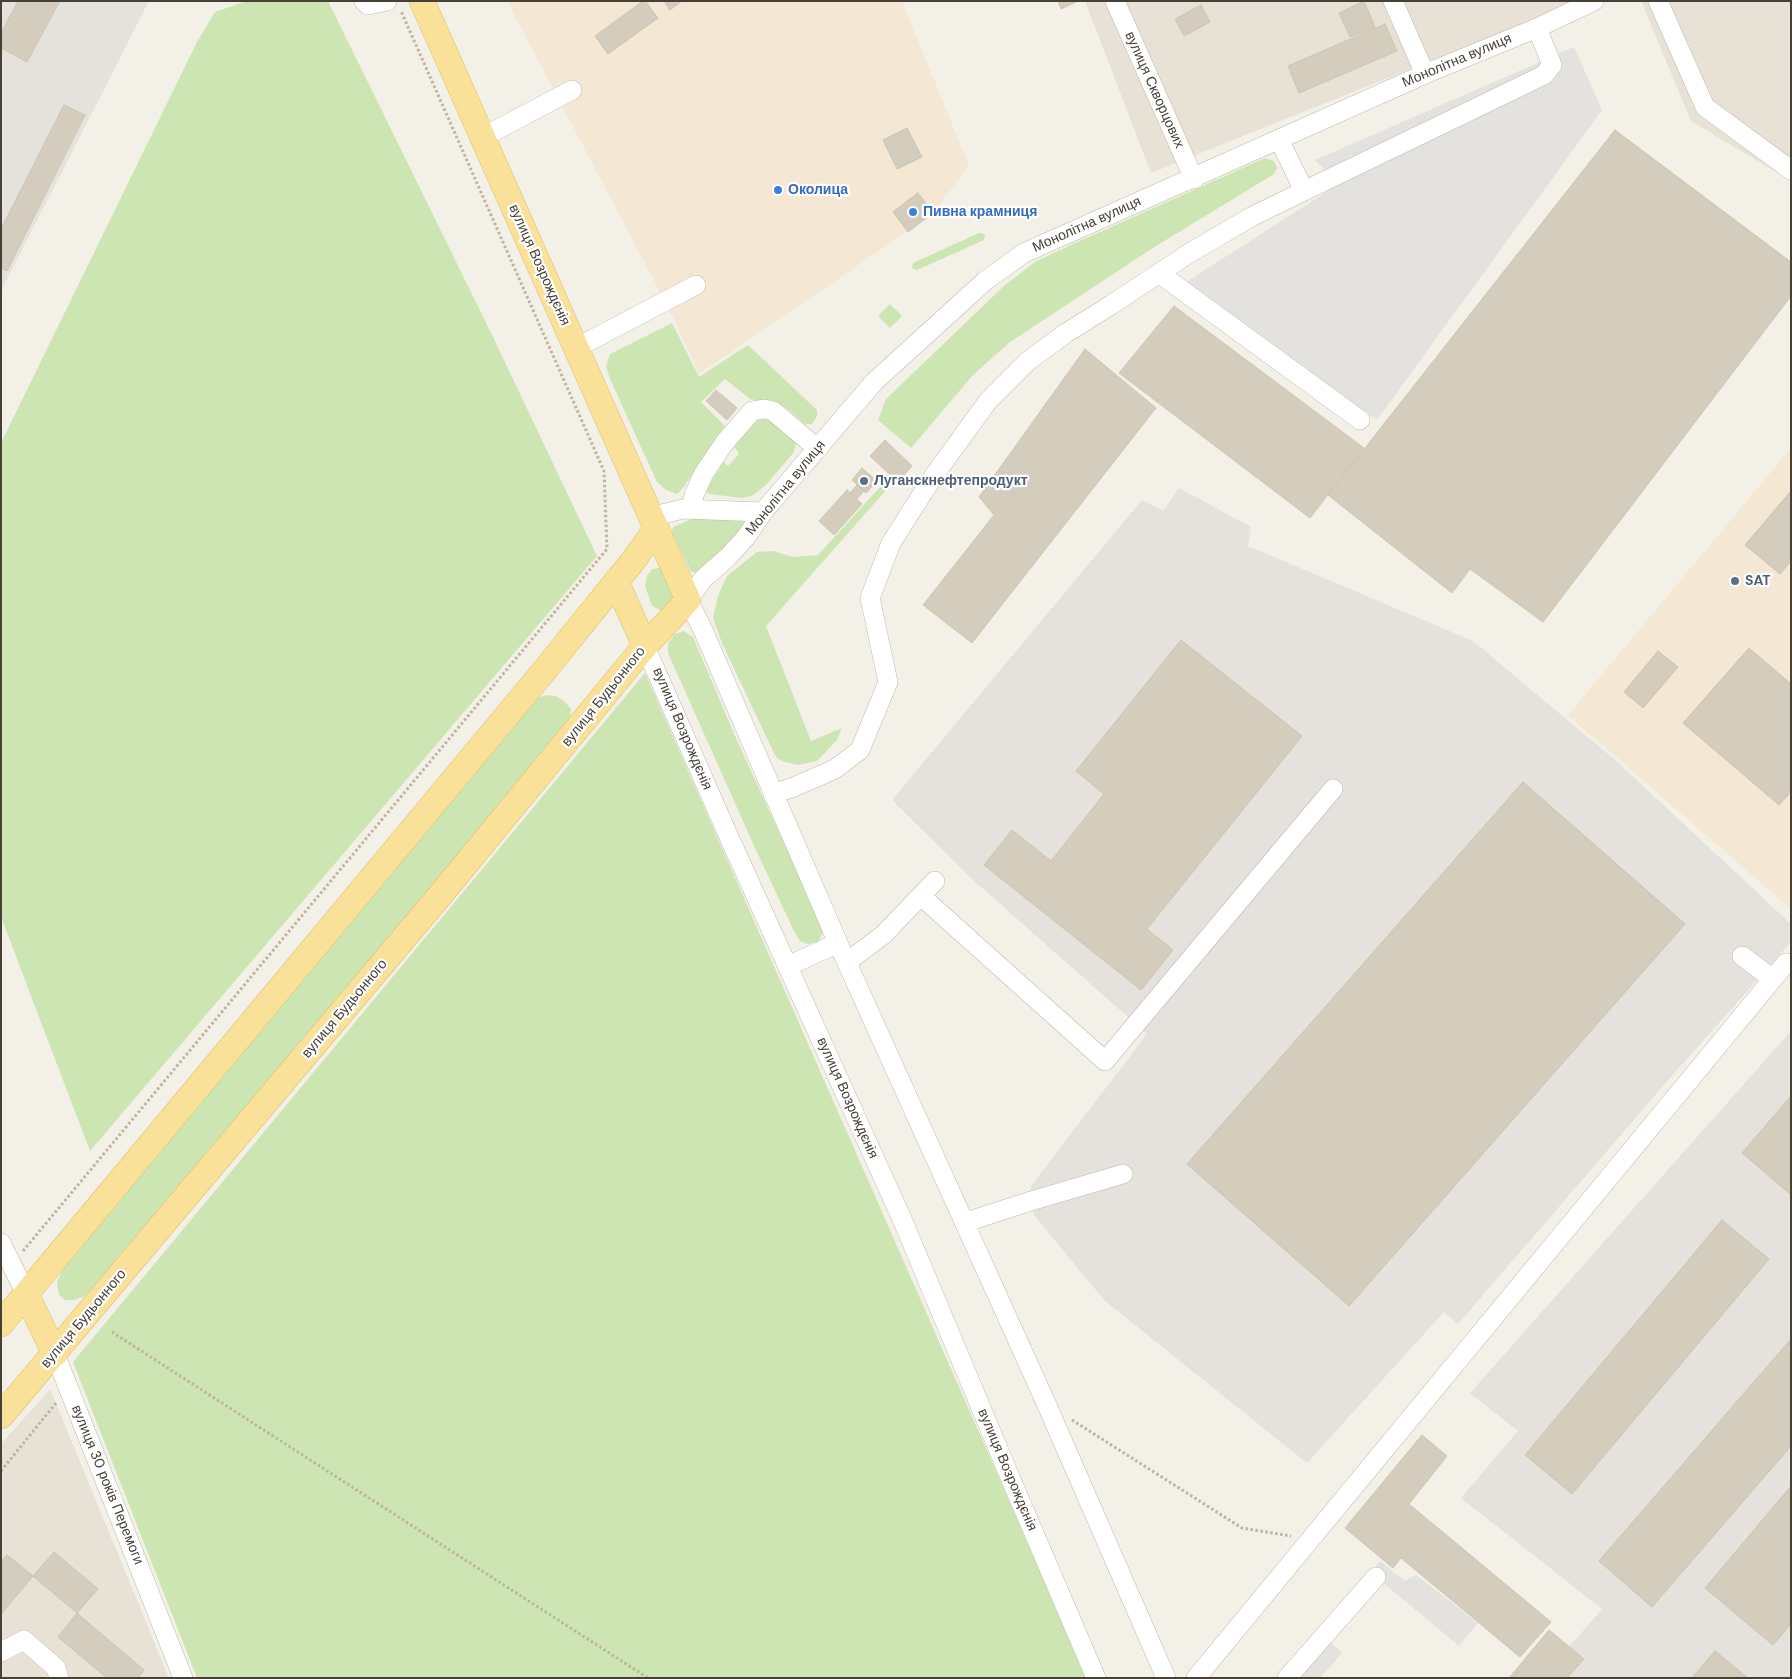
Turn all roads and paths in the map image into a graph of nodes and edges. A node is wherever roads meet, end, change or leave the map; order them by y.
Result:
1 (364, 1) edge
2 (1115, 1) edge
3 (1393, 1) edge
4 (1594, 1) edge
5 (1658, 1) edge
6 (403, 4) edge
7 (1537, 28) junction
8 (1426, 74) junction
9 (572, 90) dead end
10 (483, 138) junction
11 (1279, 139) junction
12 (1791, 170) edge
13 (1194, 179) junction
14 (1304, 191) junction
15 (1160, 274) junction
16 (696, 285) dead end
17 (576, 348) junction
18 (1360, 420) dead end
19 (818, 449) junction
20 (692, 508) junction
21 (763, 512) junction
22 (653, 524) junction
23 (616, 582) junction
24 (688, 600) junction
25 (645, 646) junction
26 (1333, 789) dead end
27 (772, 794) junction
28 (935, 882) dead end
29 (921, 896) junction
30 (838, 943) junction
31 (1742, 956) dead end
32 (847, 962) junction
33 (1786, 963) dead end
34 (788, 966) junction
35 (1773, 979) junction
36 (1123, 1174) dead end
37 (966, 1222) junction
38 (1, 1243) edge
39 (11, 1266) junction
40 (26, 1294) junction
41 (1, 1324) edge
42 (112, 1332) dead end
43 (55, 1354) junction
44 (68, 1387) junction
45 (1046, 1403) junction
46 (1, 1416) edge
47 (1, 1471) edge
48 (1309, 1539) junction
49 (1376, 1577) dead end
50 (1, 1652) edge
51 (55, 1675) edge
52 (183, 1678) edge
53 (648, 1678) edge
54 (1096, 1678) edge
55 (1166, 1678) edge
56 (1196, 1678) edge
57 (1287, 1678) edge

1 - 6 street
2 - 13 street, вулиця Скворцових
3 - 8 street
4 - 7 street, Монолітна вулиця
5 - 12 street
6 - 10 main road, вулиця Возрождєнія
6 - 39 path
7 - 8 street, Монолітна вулиця
7 - 14 street
8 - 11 street, Монолітна вулиця
9 - 10 street
10 - 17 main road, вулиця Возрождєнія
11 - 13 street, Монолітна вулиця
11 - 14 street
13 - 19 street, Монолітна вулиця
14 - 15 street
15 - 18 street
15 - 27 street
16 - 17 street
17 - 22 main road, вулиця Возрождєнія
19 - 20 street
19 - 21 street, Монолітна вулиця
20 - 21 street
20 - 22 street
21 - 24 street, Монолітна вулиця
22 - 23 main road
22 - 24 main road, вулиця Возрождєнія
23 - 25 main road, вулиця Возрождєнія
23 - 40 main road
24 - 25 main road, вулиця Будьонного
24 - 27 street, вулиця Возрождєнія
25 - 34 street, вулиця Возрождєнія
25 - 43 main road, вулиця Будьонного
26 - 29 street
27 - 30 street, вулиця Возрождєнія
28 - 29 street
29 - 32 street
30 - 32 street, вулиця Возрождєнія
30 - 34 street
31 - 35 street
32 - 37 street, вулиця Возрождєнія
33 - 35 street
34 - 54 street, вулиця Возрождєнія
35 - 48 street
36 - 37 street
37 - 45 street, вулиця Возрождєнія
38 - 39 street
39 - 40 street
40 - 41 main road
40 - 43 main road, вулиця 30 років Перемоги
42 - 53 path
43 - 44 street, вулиця 30 років Перемоги
43 - 46 main road, вулиця Будьонного
44 - 47 path
44 - 52 street, вулиця 30 років Перемоги
45 - 48 path
45 - 55 street, вулиця Возрождєнія
48 - 56 street
49 - 57 street
50 - 51 street

